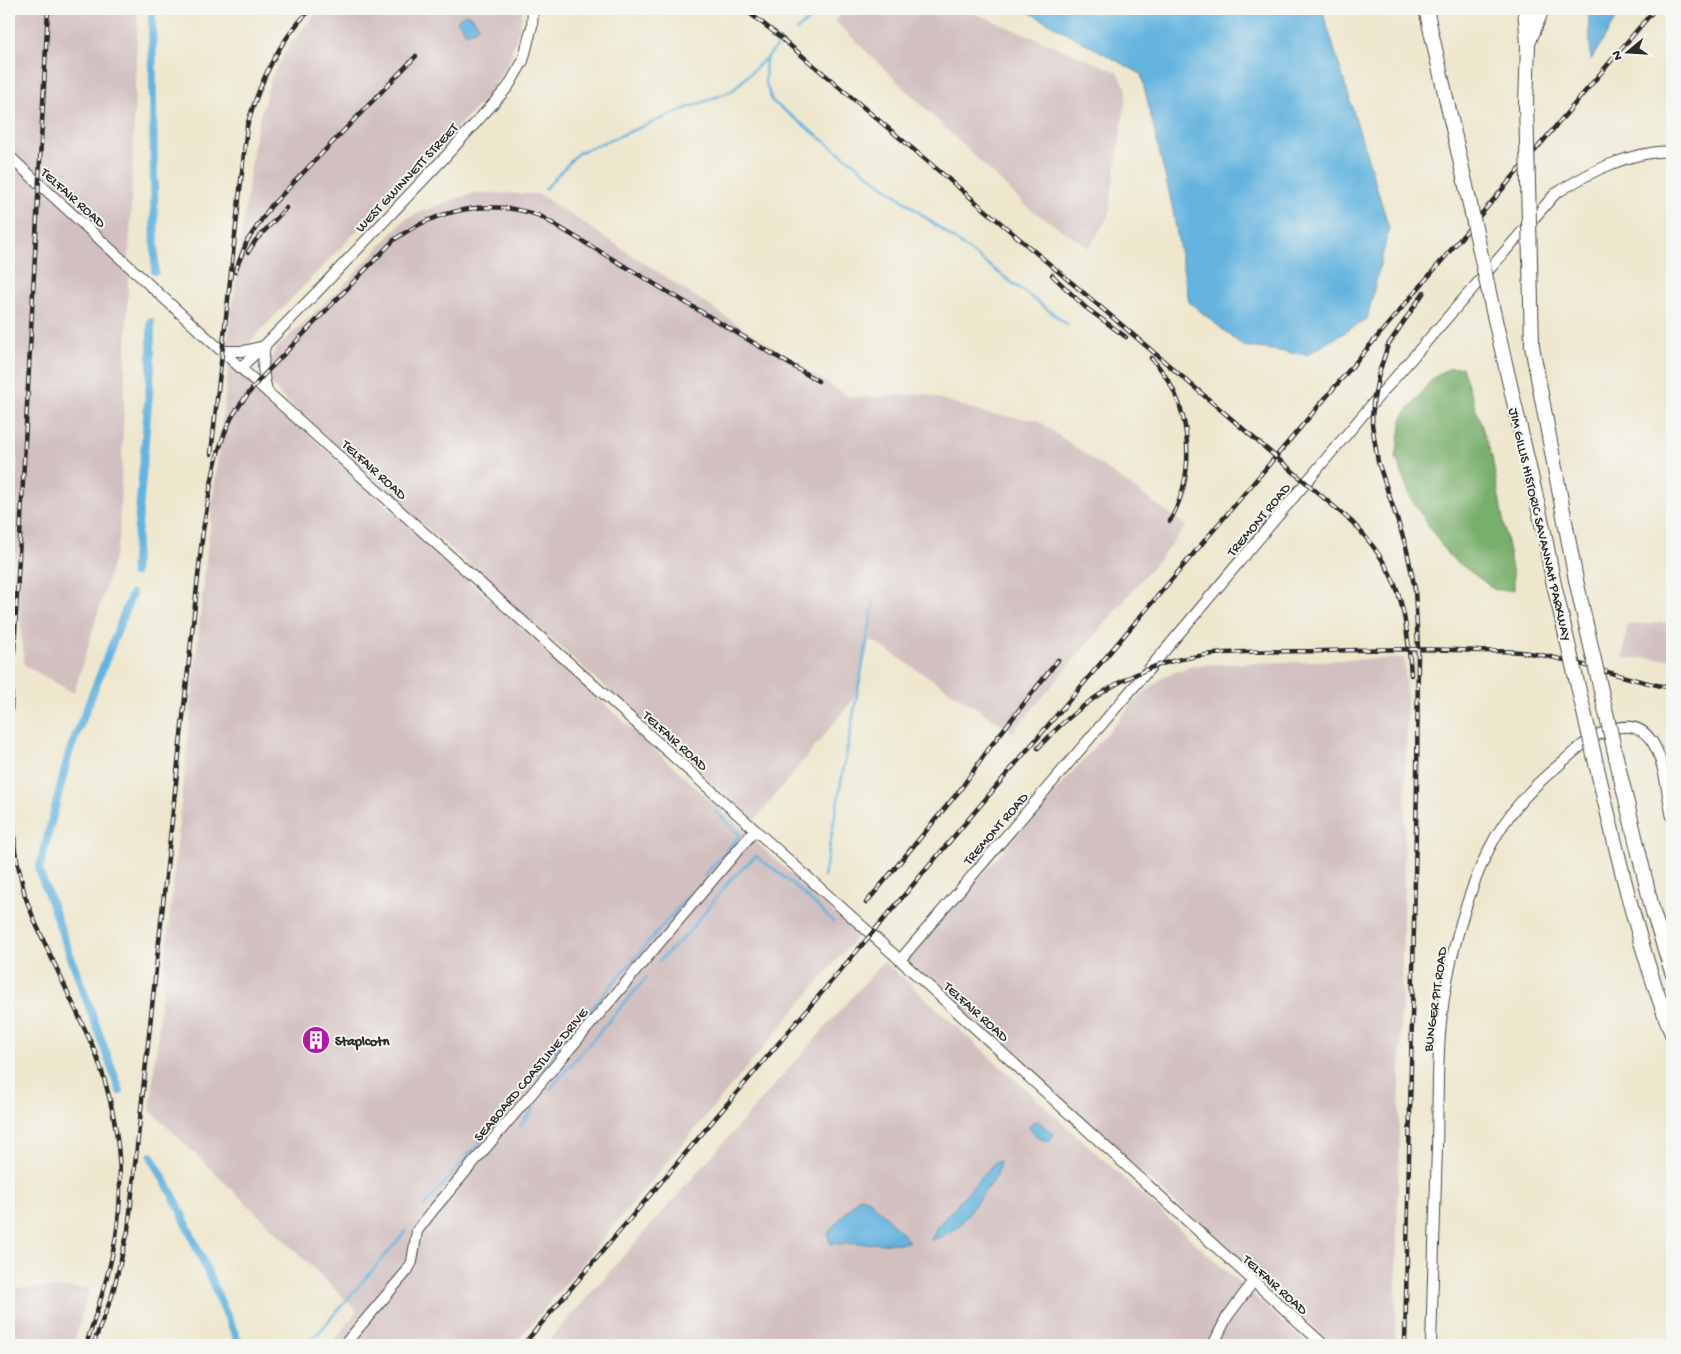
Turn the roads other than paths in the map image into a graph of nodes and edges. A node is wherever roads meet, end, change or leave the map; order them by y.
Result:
1 (533, 9) edge
2 (1421, 9) edge
3 (1426, 9) edge
4 (1525, 9) edge
5 (1542, 9) edge
6 (1528, 44) junction
7 (1435, 48) junction
8 (1672, 151) edge
9 (9, 156) edge
10 (265, 345) junction
11 (223, 351) junction
12 (243, 369) junction
13 (268, 391) junction
14 (1672, 817) edge
15 (755, 830) junction
16 (900, 960) junction
17 (1672, 972) edge
18 (1672, 1034) edge
19 (1253, 1282) junction
20 (344, 1345) edge
21 (1213, 1345) edge
22 (1324, 1345) edge
23 (1431, 1345) edge

1 - 10 street, WEST GWINNETT STREET
2 - 7 highway
3 - 7 highway, JIM GILLIS HISTORIC SAVANNAH PARKWAY
4 - 6 highway, JIM GILLIS HISTORIC SAVANNAH PARKWAY
5 - 6 highway
6 - 17 highway, JIM GILLIS HISTORIC SAVANNAH PARKWAY, bridge
7 - 18 highway, JIM GILLIS HISTORIC SAVANNAH PARKWAY, bridge
8 - 16 street, TREMONT ROAD
9 - 11 street, TELFAIR ROAD
10 - 11 street
10 - 12 street, WEST GWINNETT STREET
10 - 13 street
11 - 12 street, TELFAIR ROAD
12 - 13 street, TELFAIR ROAD
13 - 15 street, TELFAIR ROAD
14 - 23 street, BUNGER PIT ROAD
15 - 16 street, TELFAIR ROAD
15 - 20 street, SEABOARD COASTLINE DRIVE
16 - 19 street, TELFAIR ROAD
19 - 21 street
19 - 22 street, TELFAIR ROAD

